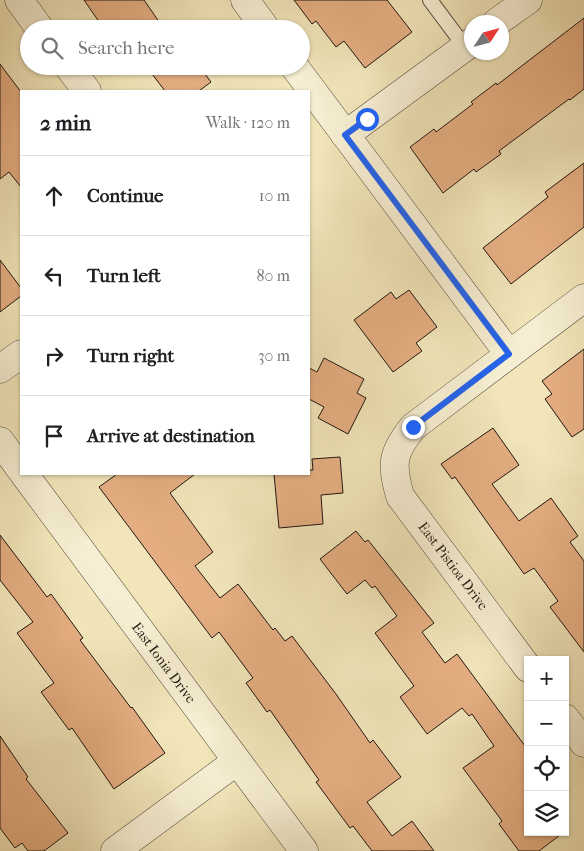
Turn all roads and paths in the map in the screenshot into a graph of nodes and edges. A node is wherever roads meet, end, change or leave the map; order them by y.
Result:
1 (19, 0) edge
2 (244, 0) edge
3 (430, 0) edge
4 (528, 0) edge
5 (508, 15) edge
6 (33, 20) edge
7 (259, 20) edge
8 (464, 39) edge
9 (464, 47) edge
10 (75, 75) edge
11 (301, 75) edge
12 (86, 90) edge
13 (345, 135) junction
14 (584, 298) edge
15 (509, 354) junction
16 (20, 355) edge
17 (0, 369) edge
18 (0, 441) edge
19 (20, 469) edge
20 (25, 475) edge
21 (524, 663) edge
22 (569, 723) edge
23 (584, 743) edge
24 (237, 761) junction
25 (115, 851) edge
26 (304, 851) edge

1 - 6 street
2 - 7 street
3 - 8 lane
4 - 5 street
9 - 13 street
10 - 12 street
11 - 13 street
13 - 15 street
14 - 15 street
15 - 21 street, East Pistioa Drive
16 - 17 street
18 - 19 street
20 - 24 street, East Ionia Drive
22 - 23 street
24 - 25 street
24 - 26 street, East Ionia Drive

